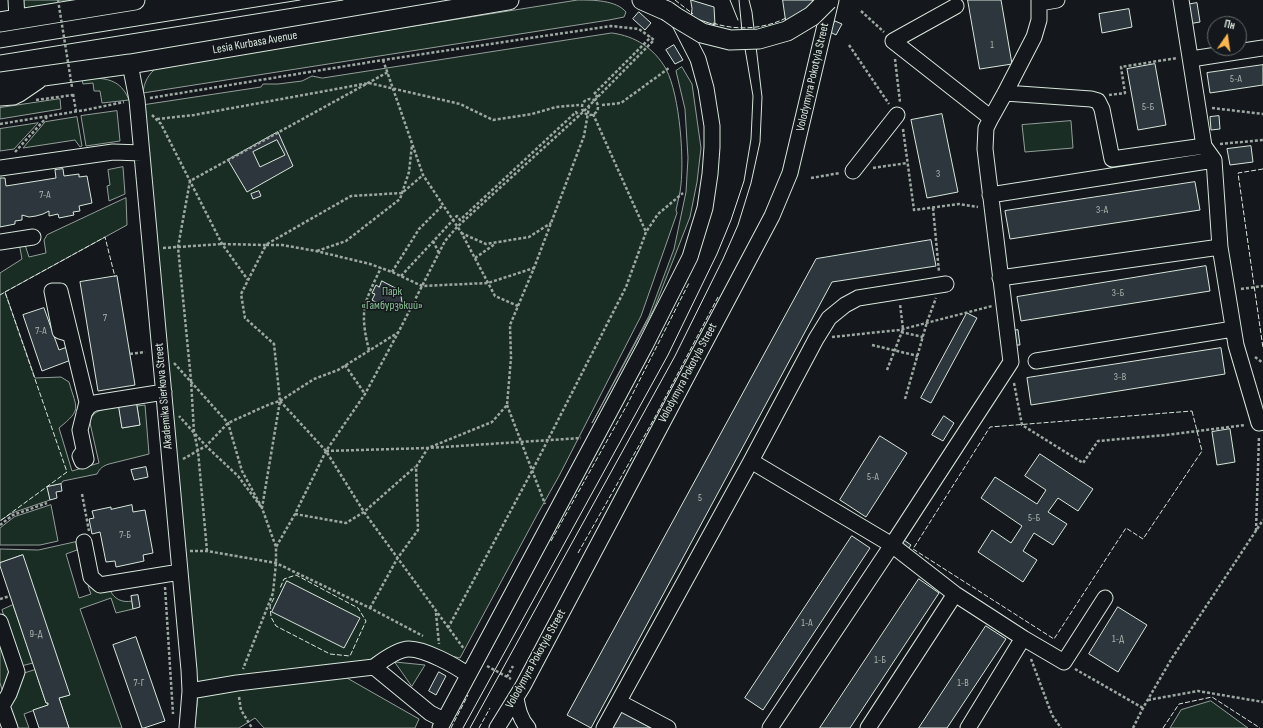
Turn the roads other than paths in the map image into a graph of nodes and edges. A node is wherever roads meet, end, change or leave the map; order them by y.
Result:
1 (16, 0) edge
2 (135, 0) edge
3 (509, 0) edge
4 (642, 0) edge
5 (828, 0) edge
6 (831, 0) edge
7 (1057, 0) edge
8 (1181, 0) edge
9 (1040, 2) edge
10 (956, 6) dead end
11 (668, 10) edge
12 (9, 20) edge
13 (1263, 48) edge
14 (1191, 57) junction
15 (130, 64) junction
16 (52, 75) junction
17 (0, 82) edge
18 (1005, 93) junction
19 (0, 96) edge
20 (898, 111) road end
21 (991, 118) junction
22 (1204, 146) junction
23 (142, 153) junction
24 (1214, 160) junction
25 (1, 168) edge
26 (853, 171) dead end
27 (991, 202) junction
28 (33, 238) dead end
29 (0, 242) edge
30 (1220, 247) junction
31 (1000, 278) junction
32 (943, 285) road end
33 (1233, 329) junction
34 (70, 334) dead end
35 (1036, 361) dead end
36 (164, 392) junction
37 (87, 407) junction
38 (1261, 423) edge
39 (84, 449) dead end
40 (751, 461) junction
41 (84, 542) dead end
42 (892, 545) junction
43 (180, 572) junction
44 (955, 594) junction
45 (1105, 598) dead end
46 (0, 622) edge
47 (1023, 638) junction
48 (374, 666) junction
49 (468, 675) junction
50 (190, 691) junction
51 (520, 692) junction
52 (1, 702) edge
53 (619, 702) junction
54 (442, 724) edge
55 (10, 728) edge
56 (187, 728) edge
57 (498, 728) edge
58 (528, 728) edge
59 (604, 728) edge
60 (668, 728) edge
61 (770, 728) edge
62 (868, 728) edge
63 (968, 728) edge

1 - 12 street
2 - 12 main road
3 - 15 main road, Lesia Kurbasa Avenue
4 - 11 main road
5 - 11 main road, bridge
6 - 51 street, Volodymyra Pokotyla Street
7 - 9 street
8 - 14 street
9 - 18 street
10 - 21 street
11 - 49 street
13 - 14 street
14 - 22 street
15 - 16 main road, Lesia Kurbasa Avenue
15 - 23 street, Akademika Sierkova Street
16 - 17 main road, Lesia Kurbasa Avenue
16 - 19 main road
18 - 21 street
18 - 22 street
20 - 26 street
21 - 27 street
22 - 24 street
23 - 25 street
23 - 36 street, Akademika Sierkova Street
24 - 27 street
24 - 30 street
27 - 31 street
28 - 29 street
30 - 31 street
30 - 33 street
31 - 42 street
32 - 40 street
33 - 35 street
33 - 38 street
34 - 37 street
36 - 37 street
36 - 43 street, Akademika Sierkova Street
37 - 39 street
40 - 42 street
40 - 53 street
41 - 43 street
42 - 44 street
42 - 61 street
43 - 50 street, Akademika Sierkova Street
44 - 47 street
44 - 62 street
45 - 47 street
46 - 52 street
47 - 63 street
48 - 49 street
48 - 50 street
48 - 54 street
49 - 54 street
50 - 56 street, Akademika Sierkova Street
51 - 57 street, Volodymyra Pokotyla Street
51 - 58 street
52 - 55 street
53 - 59 street
53 - 60 street

